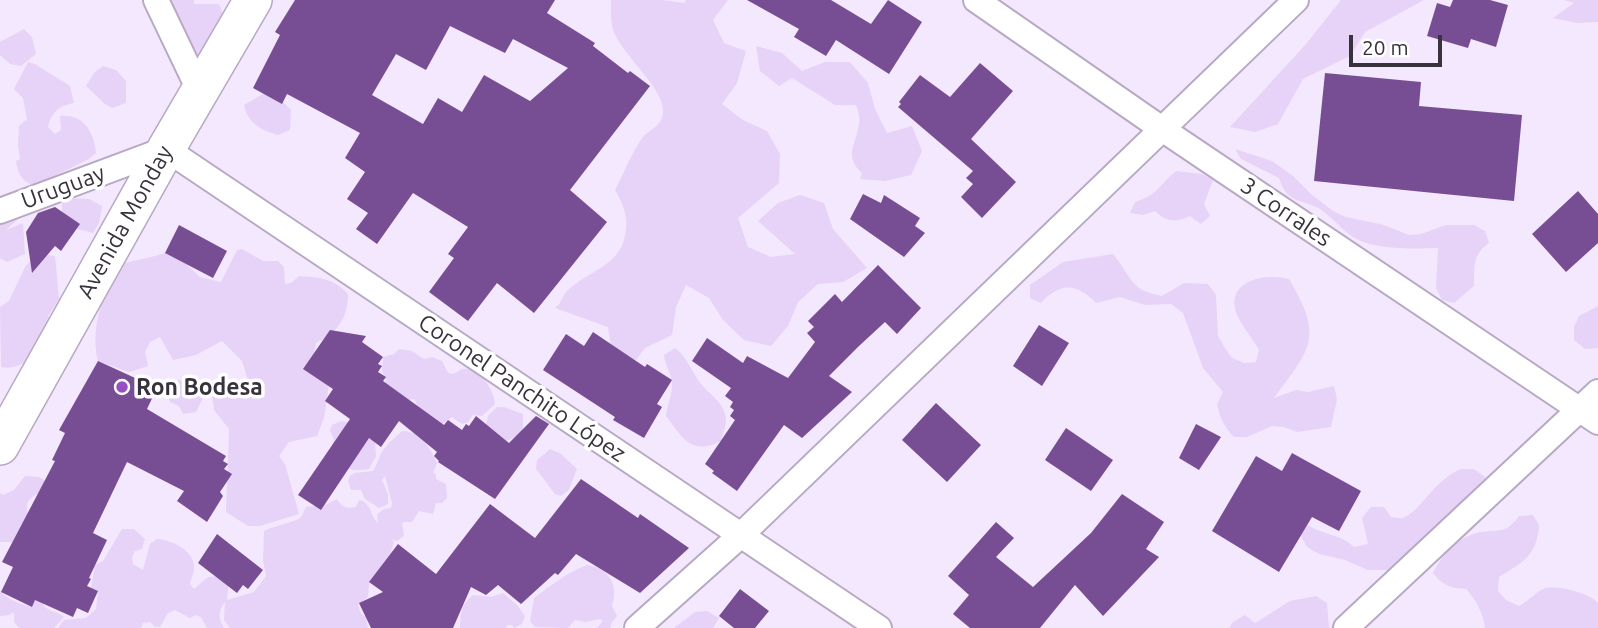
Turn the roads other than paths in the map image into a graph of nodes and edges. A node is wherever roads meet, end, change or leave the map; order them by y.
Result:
1 (156, 0) edge
2 (253, 0) edge
3 (976, 0) edge
4 (1296, 0) edge
5 (200, 92) junction
6 (1162, 129) junction
7 (166, 149) junction
8 (0, 211) edge
9 (1592, 408) edge
10 (0, 446) edge
11 (741, 535) junction
12 (637, 628) edge
13 (878, 628) edge
14 (1346, 628) edge

1 - 5 street
2 - 5 main road, Avenida Monday
3 - 6 street, 3 Corrales
4 - 6 street
5 - 7 main road, Avenida Monday
6 - 9 street, 3 Corrales
6 - 11 street
7 - 8 street, Uruguay
7 - 10 main road, Avenida Monday
7 - 11 street, Coronel Panchito López
9 - 14 street
11 - 12 street
11 - 13 street, Coronel Panchito López

